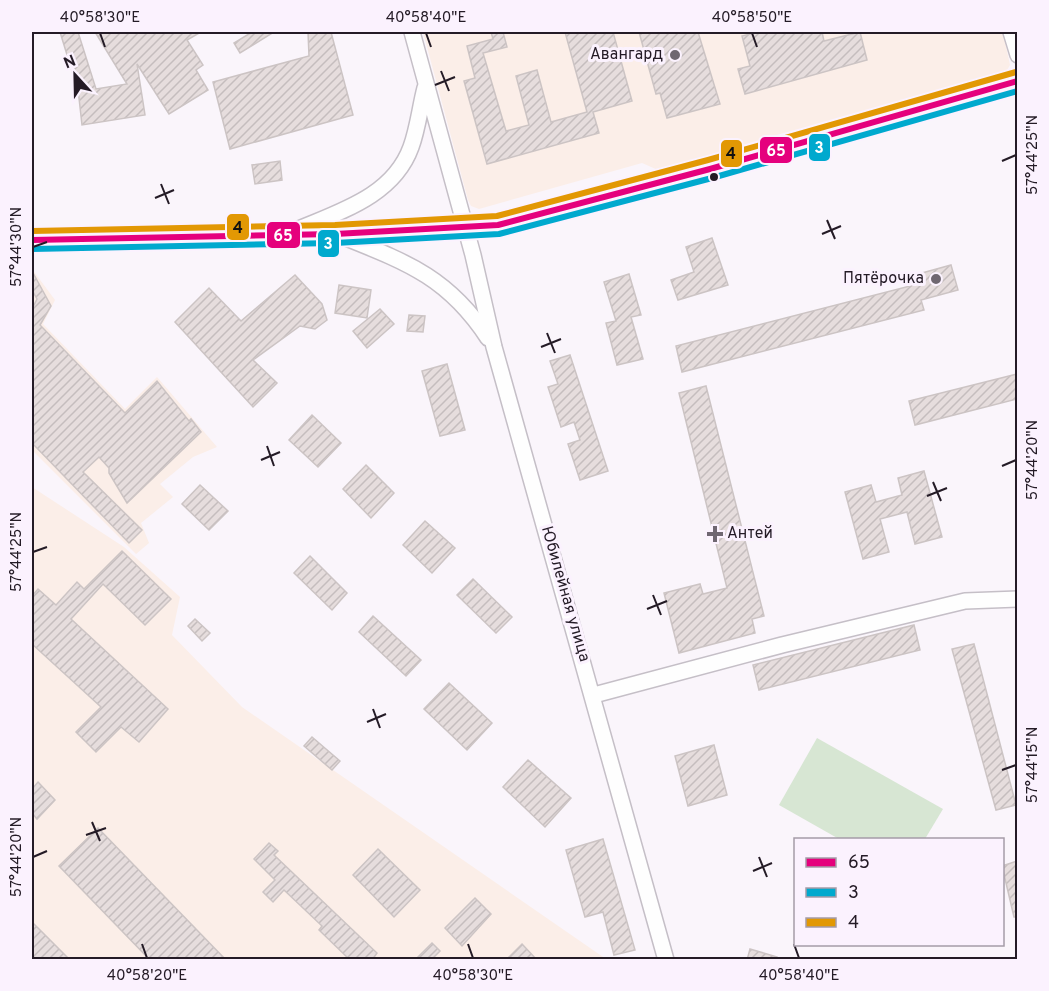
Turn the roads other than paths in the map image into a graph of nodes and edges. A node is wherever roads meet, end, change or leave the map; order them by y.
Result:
1 (412, 32) edge
2 (1011, 32) edge
3 (1017, 55) edge
4 (1017, 81) edge
5 (425, 85) junction
6 (465, 227) junction
7 (288, 234) junction
8 (335, 234) junction
9 (32, 240) edge
10 (494, 347) junction
11 (1017, 599) edge
12 (594, 695) junction
13 (666, 960) edge

1 - 5 street, Юбилейная улица
2 - 3 street
4 - 6 highway
5 - 6 street, Юбилейная улица
5 - 7 street
6 - 8 highway
6 - 10 street, Юбилейная улица
7 - 8 highway
7 - 9 highway
8 - 10 street
10 - 12 street, Юбилейная улица
11 - 12 street
12 - 13 street, Юбилейная улица

